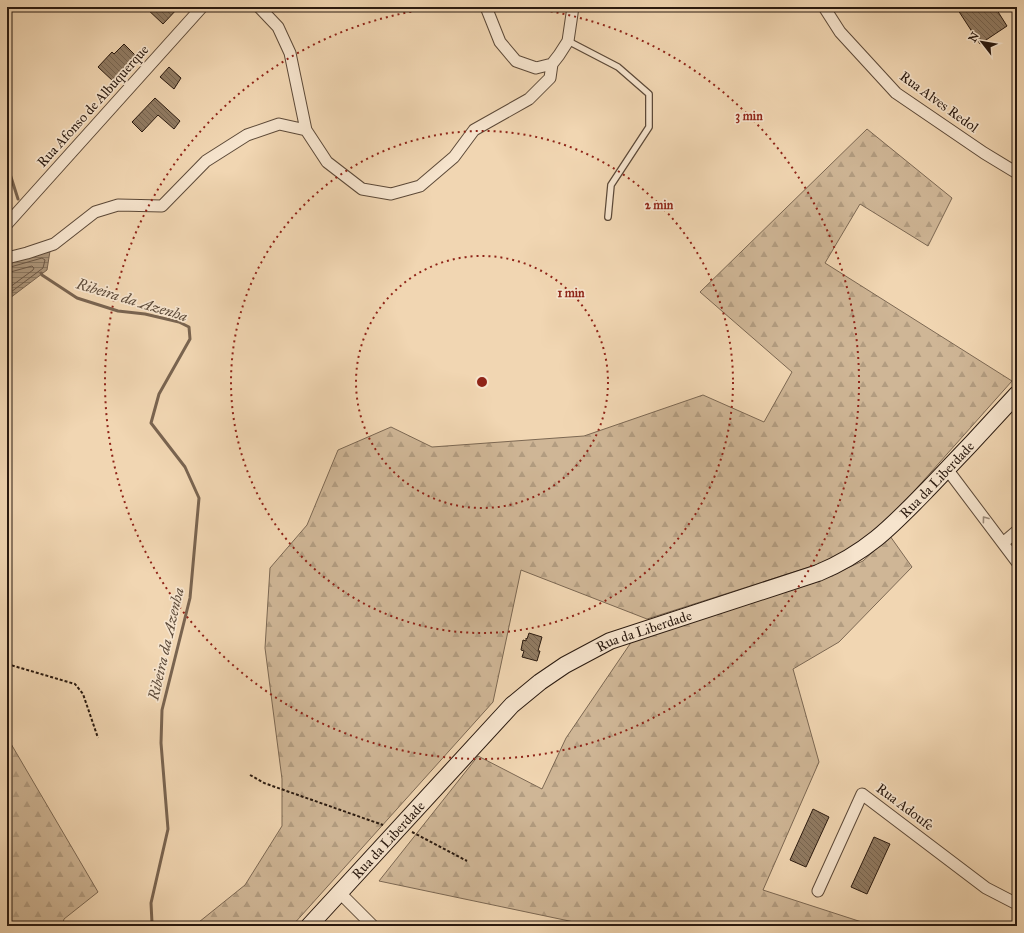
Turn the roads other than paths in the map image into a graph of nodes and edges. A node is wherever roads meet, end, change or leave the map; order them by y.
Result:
1 (202, 7) edge
2 (259, 7) edge
3 (486, 7) edge
4 (573, 7) edge
5 (824, 7) edge
6 (568, 41) junction
7 (552, 64) junction
8 (306, 130) junction
9 (1017, 173) edge
10 (608, 217) dead end
11 (7, 224) edge
12 (7, 258) edge
13 (1017, 394) edge
14 (947, 469) junction
15 (1017, 531) edge
16 (1003, 543) junction
17 (1017, 562) edge
18 (818, 890) dead end
19 (340, 893) junction
20 (1017, 904) edge
21 (309, 926) edge
22 (373, 926) edge

1 - 11 street, Rua Afonso de Albuquerque
2 - 8 street
3 - 7 street
4 - 6 street
5 - 9 street, Rua Alves Redol
6 - 7 street
6 - 10 lane
7 - 8 street
8 - 12 street
13 - 14 street, Rua da Liberdade
16 -> 14 street
14 - 19 street, Rua da Liberdade
15 - 16 street
16 - 17 street
18 - 20 street, Rua Adoufe
19 - 21 street, Rua da Liberdade
19 - 22 street

